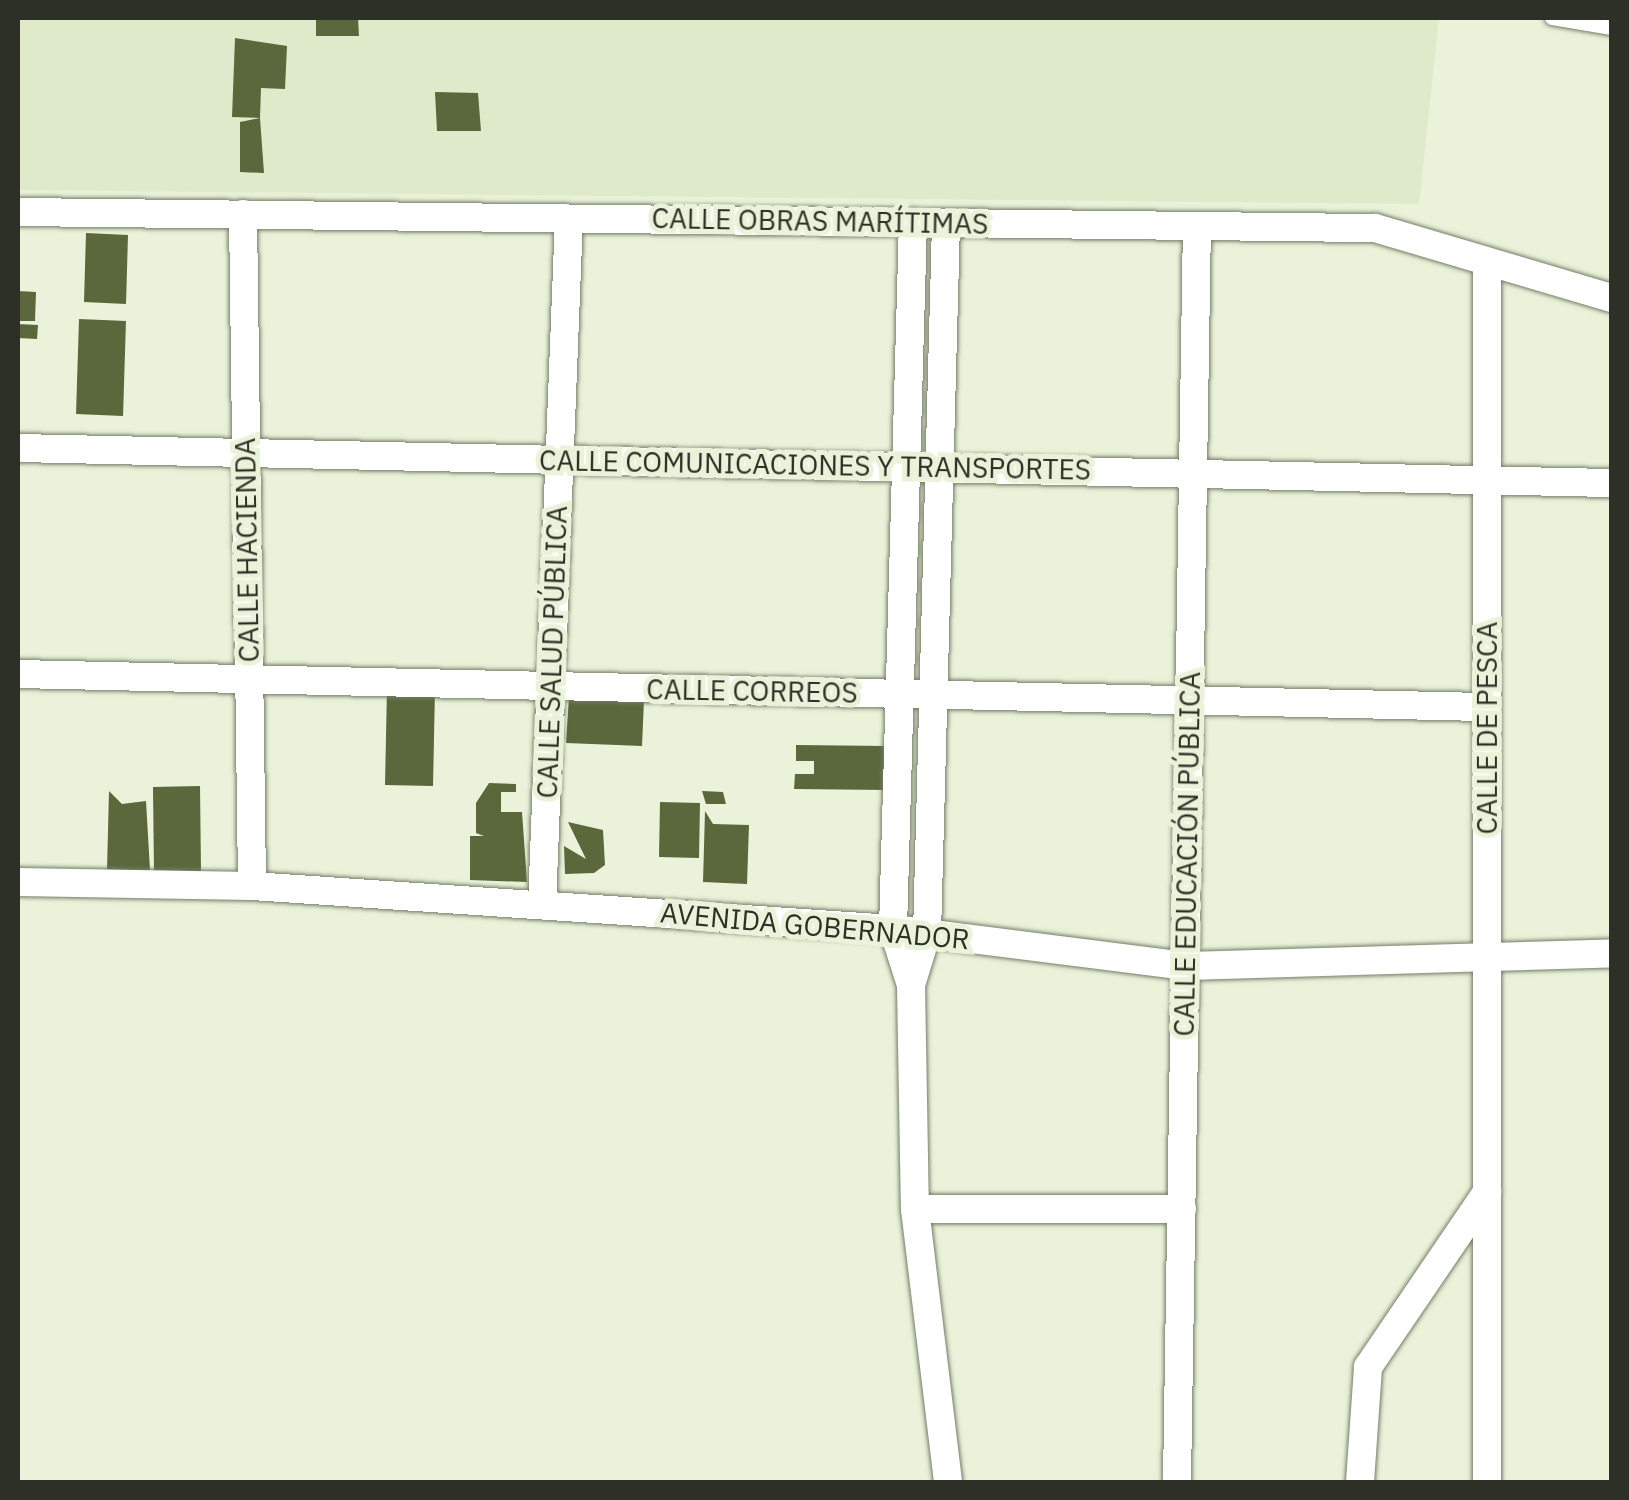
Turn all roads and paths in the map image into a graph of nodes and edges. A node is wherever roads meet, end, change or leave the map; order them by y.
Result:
1 (1552, 18) edge
2 (1612, 28) edge
3 (18, 212) edge
4 (243, 214) junction
5 (569, 218) junction
6 (913, 222) junction
7 (946, 223) junction
8 (1197, 226) junction
9 (1488, 264) junction
10 (1612, 298) edge
11 (18, 448) edge
12 (246, 452) junction
13 (560, 460) junction
14 (906, 467) junction
15 (940, 468) junction
16 (1193, 473) junction
17 (1487, 480) junction
18 (1612, 483) edge
19 (18, 674) edge
20 (249, 679) junction
21 (551, 686) junction
22 (900, 694) junction
23 (933, 694) junction
24 (1190, 700) junction
25 (1487, 707) junction
26 (18, 882) edge
27 (252, 886) junction
28 (542, 905) junction
29 (893, 930) junction
30 (926, 933) junction
31 (1612, 952) edge
32 (1487, 964) junction
33 (1185, 966) junction
34 (912, 985) junction
35 (1487, 1192) junction
36 (915, 1209) junction
37 (1182, 1209) junction
38 (948, 1482) edge
39 (1178, 1482) edge
40 (1360, 1482) edge
41 (1487, 1482) edge

1 - 2 lane
3 - 4 street, CALLE OBRAS MARÍTIMAS
4 - 5 street, CALLE OBRAS MARÍTIMAS
4 - 12 street, CALLE HACIENDA
5 - 6 street, CALLE OBRAS MARÍTIMAS
5 - 13 street, CALLE SALUD PÚBLICA
6 - 7 street, CALLE OBRAS MARÍTIMAS
6 - 14 street
7 - 8 street, CALLE OBRAS MARÍTIMAS
7 - 15 street
8 - 9 street, CALLE OBRAS MARÍTIMAS
8 - 16 street, CALLE EDUCACIÓN PÚBLICA
9 - 10 street, CALLE OBRAS MARÍTIMAS
9 - 17 street, CALLE DE PESCA
11 - 12 street, CALLE COMUNICACIONES Y TRANSPORTES
12 - 13 street, CALLE COMUNICACIONES Y TRANSPORTES
12 - 20 street, CALLE HACIENDA
13 - 14 street, CALLE COMUNICACIONES Y TRANSPORTES
13 - 21 street, CALLE SALUD PÚBLICA
14 - 15 street, CALLE COMUNICACIONES Y TRANSPORTES
14 - 22 street
15 - 16 street, CALLE COMUNICACIONES Y TRANSPORTES
15 - 23 street
16 - 17 street, CALLE COMUNICACIONES Y TRANSPORTES
16 - 24 street, CALLE EDUCACIÓN PÚBLICA
17 - 18 street, CALLE COMUNICACIONES Y TRANSPORTES
17 - 25 street, CALLE DE PESCA
19 - 20 street, CALLE CORREOS
20 - 21 street, CALLE CORREOS
20 - 27 street, CALLE HACIENDA
21 - 22 street, CALLE CORREOS
21 - 28 street, CALLE SALUD PÚBLICA
22 - 23 street, CALLE CORREOS
22 - 29 street
23 - 24 street, CALLE CORREOS
23 - 30 street
24 - 25 street, CALLE CORREOS
24 - 33 street, CALLE EDUCACIÓN PÚBLICA
25 - 32 street, CALLE DE PESCA
26 - 27 street, AVENIDA GOBERNADOR
27 - 28 street, AVENIDA GOBERNADOR
28 - 29 street, AVENIDA GOBERNADOR
29 - 30 street, AVENIDA GOBERNADOR
29 - 34 street
30 - 33 street, AVENIDA GOBERNADOR
30 - 34 street
31 - 32 street, AVENIDA GOBERNADOR
32 - 33 street, AVENIDA GOBERNADOR
32 - 35 street, CALLE DE PESCA
33 - 37 street, CALLE EDUCACIÓN PÚBLICA
34 - 36 street
35 - 40 street
35 - 41 street, CALLE DE PESCA
36 - 37 street
36 - 38 street
37 - 39 street, CALLE EDUCACIÓN PÚBLICA

